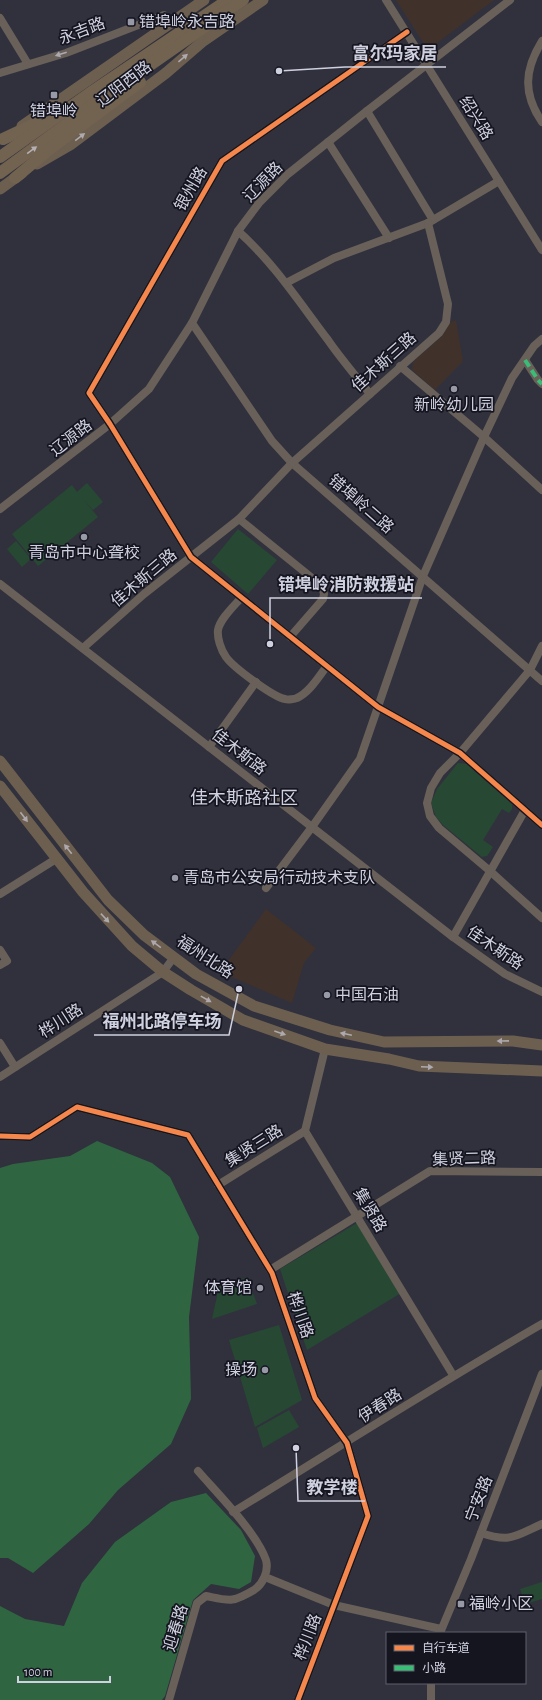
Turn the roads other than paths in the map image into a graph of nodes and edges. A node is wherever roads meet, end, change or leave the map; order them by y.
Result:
1 (204, 0) edge
2 (228, 0) edge
3 (243, 0) edge
4 (263, 0) edge
5 (386, 0) edge
6 (510, 0) edge
7 (0, 18) edge
8 (170, 23) junction
9 (199, 25) junction
10 (406, 32) junction
11 (176, 35) junction
12 (542, 41) edge
13 (28, 64) junction
14 (427, 64) junction
15 (0, 73) edge
16 (367, 111) junction
17 (542, 122) edge
18 (2, 140) edge
19 (328, 142) junction
20 (0, 157) edge
21 (0, 173) edge
22 (15, 178) junction
23 (499, 181) junction
24 (0, 189) edge
25 (430, 222) junction
26 (238, 231) junction
27 (389, 238) junction
28 (542, 250) edge
29 (286, 283) junction
30 (192, 323) junction
31 (542, 339) edge
32 (525, 360) junction
33 (400, 366) junction
34 (542, 384) edge
35 (370, 394) junction
36 (110, 424) junction
37 (484, 437) junction
38 (292, 463) junction
39 (542, 490) edge
40 (0, 509) edge
41 (239, 519) junction
42 (190, 557) junction
43 (423, 576) junction
44 (0, 584) edge
45 (241, 598) junction
46 (290, 637) junction
47 (542, 646) edge
48 (83, 648) junction
49 (327, 666) junction
50 (530, 670) junction
51 (542, 681) edge
52 (256, 682) junction
53 (378, 707) junction
54 (209, 747) junction
55 (460, 753) junction
56 (0, 762) edge
57 (0, 786) edge
58 (525, 810) junction
59 (542, 825) edge
60 (312, 827) junction
61 (56, 858) junction
62 (490, 871) junction
63 (266, 888) dead end
64 (0, 894) edge
65 (542, 918) edge
66 (453, 937) junction
67 (0, 950) edge
68 (174, 957) junction
69 (0, 965) edge
70 (163, 972) junction
71 (542, 992) edge
72 (0, 1042) edge
73 (542, 1045) edge
74 (326, 1049) junction
75 (15, 1067) junction
76 (542, 1071) edge
77 (0, 1077) edge
78 (305, 1131) junction
79 (0, 1136) edge
80 (542, 1172) edge
81 (218, 1185) junction
82 (357, 1216) junction
83 (270, 1270) junction
84 (542, 1324) edge
85 (542, 1374) edge
86 (453, 1375) junction
87 (347, 1443) junction
88 (198, 1471) dead end
89 (233, 1512) junction
90 (542, 1524) edge
91 (481, 1534) junction
92 (265, 1577) junction
93 (334, 1605) junction
94 (441, 1631) edge
95 (432, 1684) edge
96 (169, 1700) edge
97 (298, 1700) edge
98 (431, 1700) edge

1 - 8 main road, 辽阳西路
2 - 9 highway
3 - 9 highway
22 -> 4 main road, 辽阳西路
5 - 10 street, 绍兴路
6 - 14 street, 辽源路
7 - 13 street
8 -> 13 street, 永吉路
8 - 18 main road, 辽阳西路
9 - 11 highway, 辽阳西路
21 -> 9 highway, 辽阳西路
9 - 22 highway
10 - 14 street, 绍兴路
10 - 36 street, 银州路
11 - 18 highway
11 - 20 highway, 辽阳西路
12 - 17 street
13 - 15 street, 永吉路
14 - 16 street, 辽源路
14 - 23 street, 绍兴路
16 - 19 street, 辽源路
16 - 25 street, 佳木斯三路
19 - 26 street, 辽源路
19 - 27 street
22 - 24 main road, 辽阳西路
23 - 25 street
23 - 28 street, 绍兴路
25 - 27 street
25 - 33 street, 佳木斯三路
26 - 29 street
26 - 30 street, 辽源路
27 - 29 street
29 - 35 street
30 - 36 street, 辽源路
30 - 38 street, 错埠岭二路
31 - 32 street
32 - 34 street
32 - 37 street
33 - 35 street, 佳木斯三路
33 - 37 street
35 - 38 street, 佳木斯三路
36 - 40 street, 辽源路
36 - 42 street
37 - 39 street
37 - 43 street
38 - 41 street, 佳木斯三路
38 - 43 street, 错埠岭二路
41 - 42 street, 佳木斯三路
41 - 46 street
42 - 45 street
42 - 48 street, 佳木斯三路
43 - 50 street, 错埠岭二路
43 - 53 street
44 - 48 street, 佳木斯路
45 - 46 street
45 - 52 street
46 - 49 street
47 - 50 street
48 - 54 street, 佳木斯路
49 - 52 street
49 - 53 street
50 - 51 street, 错埠岭二路
50 - 55 street
52 - 54 street
53 - 55 street
53 - 60 street
54 - 60 street, 佳木斯路
55 - 58 street
55 - 62 street
68 -> 56 main road, 福州北路
57 -> 61 main road
58 - 59 street
58 - 62 street
60 - 63 street
60 - 66 street, 佳木斯路
61 - 64 street
61 -> 70 main road
62 - 65 street
62 - 66 street
66 - 71 street, 佳木斯路
67 - 69 street
68 - 70 street, 桦川路
73 -> 68 main road, 福州北路
70 -> 74 main road
70 - 75 street, 桦川路
72 - 75 street
74 -> 76 main road
74 - 78 street
75 - 77 street, 桦川路
78 - 81 street, 集贤三路
78 - 82 street, 集贤路
79 - 81 street, 桦川路
80 - 82 street, 集贤二路
81 - 83 street, 桦川路
82 - 83 street, 集贤二路
82 - 86 street, 集贤路
83 - 87 street, 桦川路
84 - 86 street, 伊春路
85 - 91 street, 宁安路
86 - 87 street, 伊春路
87 - 89 street, 伊春路
87 - 93 street, 桦川路
88 - 89 street
89 - 92 street
90 - 91 street
91 - 94 street, 宁安路
92 - 93 street
92 - 96 street, 迎春路
93 - 94 street
93 - 97 street, 桦川路
95 - 98 street

